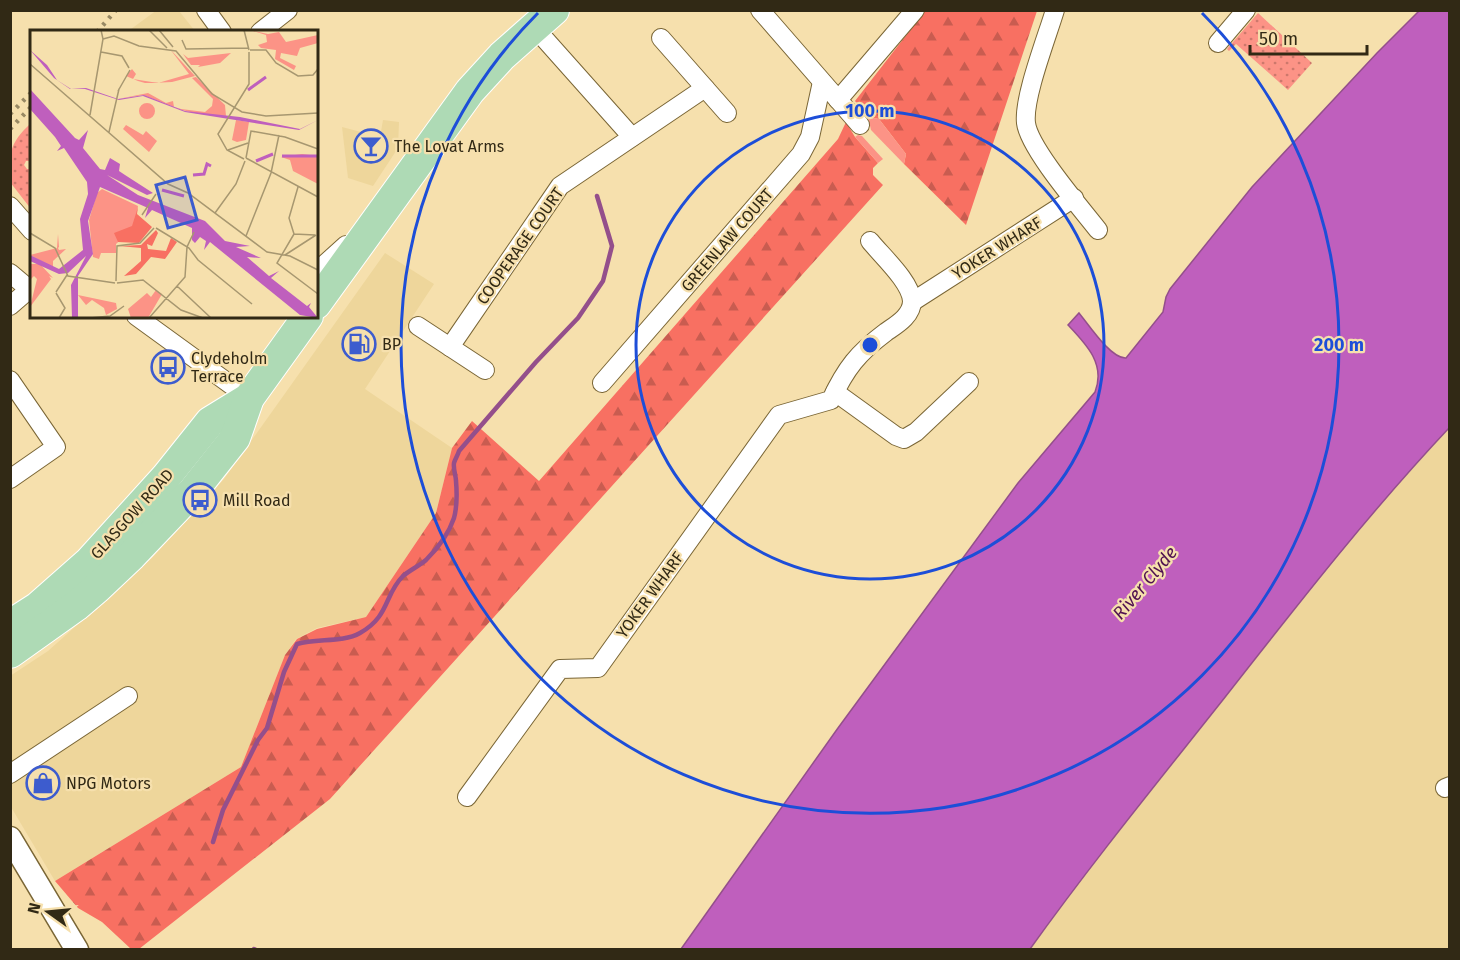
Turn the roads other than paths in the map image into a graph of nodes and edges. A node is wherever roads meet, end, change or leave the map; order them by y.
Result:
1 (206, 10) edge
2 (288, 10) edge
3 (760, 10) edge
4 (915, 10) edge
5 (1055, 10) edge
6 (1237, 14) edge
7 (544, 19) edge
8 (221, 30) edge
9 (263, 30) edge
10 (661, 39) dead end
11 (1218, 43) dead end
12 (822, 82) junction
13 (705, 88) junction
14 (838, 100) junction
15 (727, 113) dead end
16 (860, 125) dead end
17 (632, 137) junction
18 (1074, 198) junction
19 (10, 206) edge
20 (382, 211) junction
21 (30, 229) edge
22 (1098, 230) dead end
23 (870, 241) dead end
24 (318, 270) edge
25 (10, 273) edge
26 (30, 288) edge
27 (318, 301) edge
28 (912, 302) junction
29 (10, 306) edge
30 (139, 318) edge
31 (307, 318) edge
32 (418, 326) dead end
33 (450, 347) junction
34 (485, 370) dead end
35 (10, 380) edge
36 (969, 382) dead end
37 (602, 383) dead end
38 (835, 392) junction
39 (249, 398) junction
40 (10, 479) edge
41 (10, 625) edge
42 (10, 653) edge
43 (128, 696) dead end
44 (10, 774) edge
45 (467, 796) dead end
46 (10, 838) edge
47 (77, 950) edge

1 - 8 street
2 - 9 street
3 - 12 street
4 - 14 street
5 - 18 street
6 - 11 street
7 - 17 street
7 - 20 main road
10 - 13 street
12 - 14 street
12 - 37 street, GREENLAW COURT
13 - 15 street
13 - 17 street, COOPERAGE COURT
14 - 16 street
17 - 33 street, COOPERAGE COURT
18 - 22 street
18 - 28 street, YOKER WHARF
19 - 21 street
20 - 24 street
20 - 27 main road
23 - 28 street
25 - 26 street
26 - 29 street
28 - 38 street, YOKER WHARF
30 - 39 street
31 - 39 main road
32 - 33 street
33 - 34 street
35 - 40 street
36 - 38 street
38 - 45 street, YOKER WHARF
39 - 41 main road, GLASGOW ROAD
39 - 42 main road, GLASGOW ROAD
43 - 44 street
46 - 47 street

